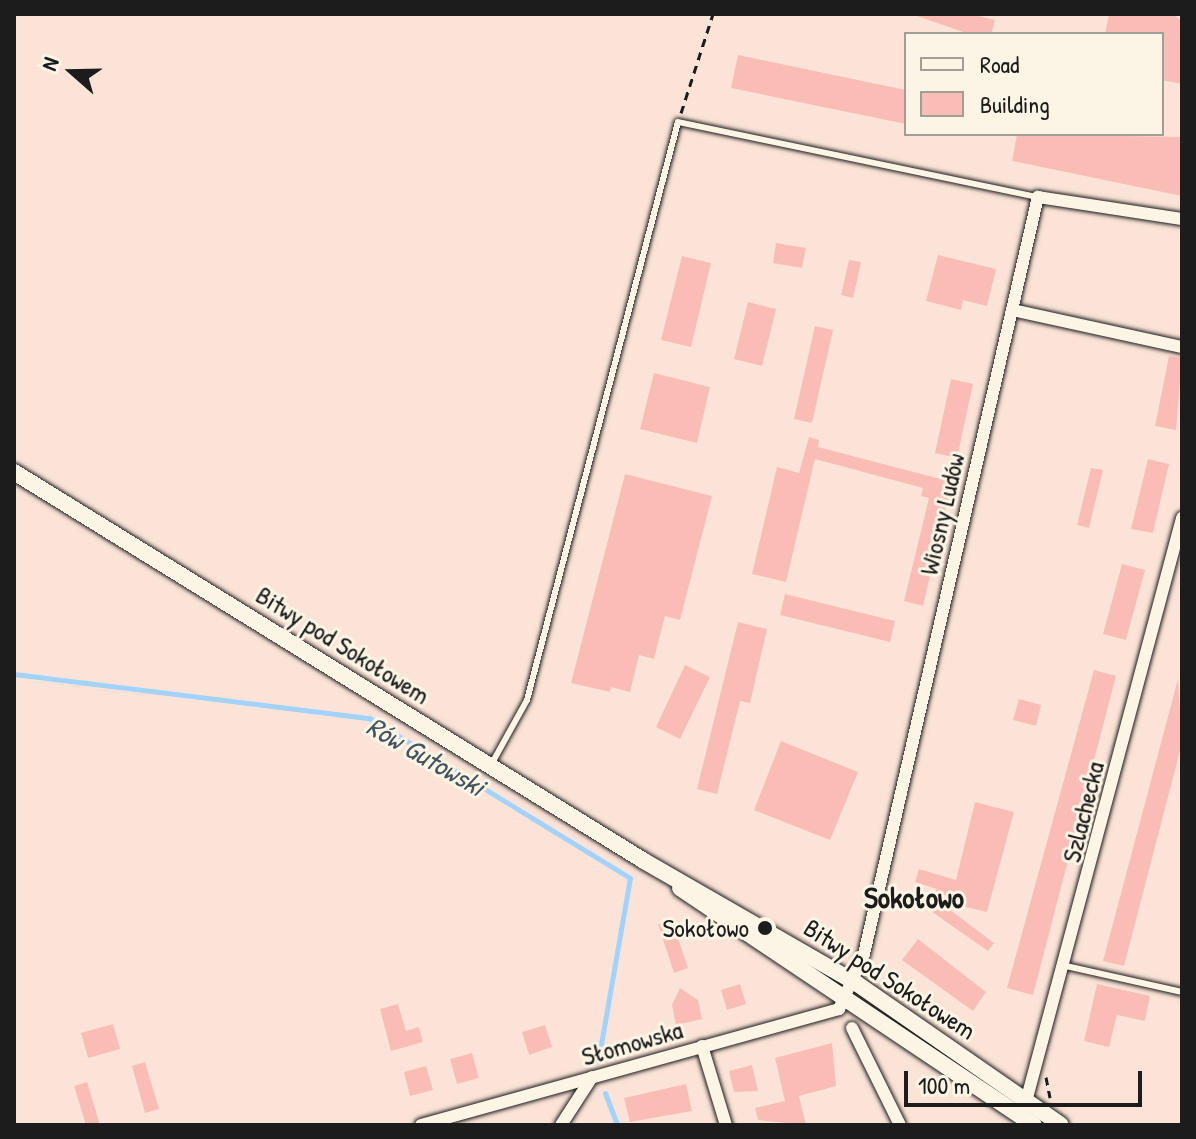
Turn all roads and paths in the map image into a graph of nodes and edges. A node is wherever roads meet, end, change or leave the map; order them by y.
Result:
1 (713, 14) edge
2 (678, 122) junction
3 (1038, 197) junction
4 (1182, 219) edge
5 (1012, 310) junction
6 (1182, 347) edge
7 (14, 472) edge
8 (1182, 518) edge
9 (491, 765) junction
10 (1066, 966) junction
11 (852, 989) junction
12 (1182, 992) edge
13 (852, 1028) dead end
14 (702, 1046) junction
15 (1039, 1072) junction
16 (592, 1077) junction
17 (1052, 1108) dead end
18 (1028, 1114) edge
19 (421, 1125) edge
20 (561, 1125) edge
21 (726, 1125) edge
22 (900, 1125) edge
23 (1061, 1125) edge

1 - 2 path
2 - 3 lane
2 - 9 lane
3 - 4 street
3 - 5 street, Wiosny Ludów
5 - 6 street
5 - 11 street, Wiosny Ludów
7 - 9 street, Bitwy pod Sokołowem
8 - 10 street, Szlachecka
9 - 11 street, Bitwy pod Sokołowem
10 - 12 lane
10 - 15 street, Szlachecka
11 - 14 street, Słomowska
11 - 18 street, Bitwy pod Sokołowem
13 - 22 street
14 - 16 street, Słomowska
14 - 21 street
15 - 17 path
15 - 18 street, Szlachecka
16 - 19 street, Słomowska
16 - 20 street
18 - 23 street, Bitwy pod Sokołowem

